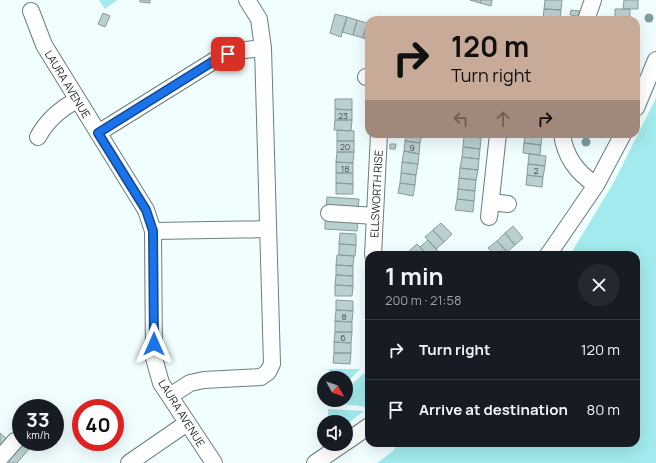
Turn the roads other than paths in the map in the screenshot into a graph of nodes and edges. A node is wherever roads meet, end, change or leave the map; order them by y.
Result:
1 (247, 0) edge
2 (593, 0) edge
3 (31, 11) dead end
4 (587, 16) edge
5 (263, 48) junction
6 (656, 60) edge
7 (640, 98) edge
8 (77, 100) junction
9 (98, 133) junction
10 (38, 137) dead end
11 (379, 138) edge
12 (498, 138) edge
13 (563, 138) edge
14 (622, 138) edge
15 (596, 185) junction
16 (508, 204) dead end
17 (329, 213) dead end
18 (375, 216) junction
19 (268, 229) junction
20 (153, 231) junction
21 (373, 251) edge
22 (551, 251) edge
23 (170, 396) junction
24 (187, 423) junction
25 (365, 429) edge
26 (353, 437) edge
27 (12, 444) edge
28 (333, 451) edge
29 (0, 458) edge
30 (129, 463) edge
31 (214, 463) edge
32 (315, 463) edge

1 - 5 street
2 - 4 street
3 - 8 street, LAURA AVENUE
5 - 9 street
5 - 19 street
6 - 7 street
8 - 9 street, LAURA AVENUE
8 - 10 street
9 - 20 street, LAURA AVENUE
11 - 18 street, ELLSWORTH RISE
12 - 16 street
13 - 15 street
14 - 15 street
15 - 22 street
17 - 18 street
18 - 21 street, ELLSWORTH RISE
19 - 20 street
19 - 23 street
20 - 23 street, LAURA AVENUE
23 - 24 street, LAURA AVENUE
24 - 30 street
24 - 31 street, LAURA AVENUE
25 - 26 street
27 - 29 street
28 - 32 street

